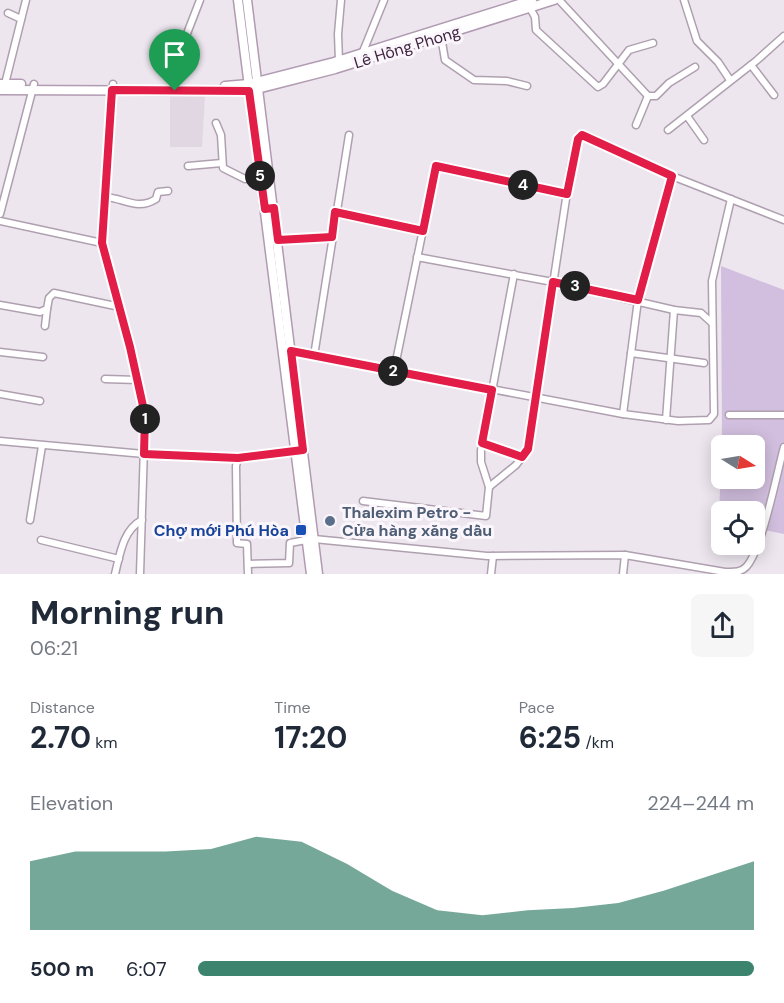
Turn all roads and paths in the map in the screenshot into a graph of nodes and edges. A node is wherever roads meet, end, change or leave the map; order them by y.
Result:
1 (26, 0) edge
2 (200, 0) edge
3 (238, 0) edge
4 (247, 0) edge
5 (341, 0) edge
6 (384, 0) edge
7 (554, 0) edge
8 (559, 0) edge
9 (684, 0) edge
10 (542, 2) edge
11 (531, 4) edge
12 (8, 13) dead end
13 (21, 19) junction
14 (441, 36) junction
15 (784, 36) edge
16 (653, 42) dead end
17 (181, 49) dead end
18 (362, 54) junction
19 (339, 61) junction
20 (617, 64) junction
21 (751, 65) junction
22 (695, 67) dead end
23 (730, 80) junction
24 (2, 86) edge
25 (527, 86) dead end
26 (33, 87) junction
27 (112, 87) junction
28 (254, 87) junction
29 (774, 95) dead end
30 (648, 96) junction
31 (687, 116) junction
32 (216, 123) dead end
33 (636, 125) dead end
34 (668, 130) dead end
35 (349, 135) dead end
36 (704, 140) dead end
37 (222, 163) junction
38 (188, 166) dead end
39 (672, 176) junction
40 (260, 177) junction
41 (168, 191) dead end
42 (567, 194) junction
43 (105, 197) junction
44 (731, 199) junction
45 (269, 209) junction
46 (335, 212) junction
47 (0, 214) edge
48 (784, 220) edge
49 (0, 221) edge
50 (423, 231) junction
51 (332, 237) junction
52 (278, 240) junction
53 (102, 243) junction
54 (417, 256) junction
55 (514, 274) junction
56 (278, 280) junction
57 (553, 282) junction
58 (638, 300) junction
59 (0, 305) edge
60 (120, 307) junction
61 (47, 309) junction
62 (674, 310) junction
63 (711, 323) junction
64 (45, 326) dead end
65 (0, 352) edge
66 (287, 352) junction
67 (631, 353) junction
68 (314, 356) junction
69 (43, 357) dead end
70 (671, 358) junction
71 (704, 363) dead end
72 (394, 371) junction
73 (105, 379) dead end
74 (138, 381) junction
75 (492, 390) junction
76 (0, 394) edge
77 (536, 398) junction
78 (39, 401) dead end
79 (622, 414) junction
80 (729, 415) dead end
81 (784, 415) edge
82 (666, 420) junction
83 (0, 441) edge
84 (482, 443) junction
85 (42, 446) junction
86 (784, 447) edge
87 (299, 450) junction
88 (144, 454) junction
89 (522, 457) junction
90 (238, 458) junction
91 (489, 487) junction
92 (363, 501) dead end
93 (30, 520) dead end
94 (142, 520) junction
95 (310, 539) junction
96 (41, 540) dead end
97 (625, 555) junction
98 (493, 556) junction
99 (119, 559) junction
100 (248, 564) junction
101 (115, 574) edge
102 (140, 574) edge
103 (248, 574) edge
104 (311, 574) edge
105 (318, 574) edge
106 (491, 574) edge
107 (623, 574) edge

1 - 13 street
2 - 17 street
3 - 28 main road
4 - 28 main road
5 - 19 street
6 - 18 street
7 - 10 main road, Lê Hồng Phong
8 - 20 street
9 - 23 street
10 - 11 main road, Lê Hồng Phong
11 - 14 main road, Lê Hồng Phong
11 - 18 main road, Lê Hồng Phong
11 - 20 street
12 - 13 street
13 - 24 street
14 - 25 street
14 - 28 main road, Lê Hồng Phong
15 - 21 street
16 - 20 street
18 - 19 main road, Lê Hồng Phong
19 - 28 main road, Lê Hồng Phong
20 - 30 street
21 - 23 street
21 - 29 street
22 - 30 street
23 - 31 street
24 - 26 main road, Lê Hồng Phong
26 - 27 main road, Lê Hồng Phong
26 - 47 street
27 - 28 main road, Lê Hồng Phong
27 - 43 street
28 - 40 main road
28 - 45 main road
30 - 33 street
31 - 34 street
31 - 36 street
32 - 37 street
35 - 46 street
37 - 38 street
37 - 40 street
39 - 42 street
39 - 44 street
39 - 58 street
40 - 45 main road
41 - 43 street
42 - 50 street
42 - 57 street
43 - 53 street
44 - 48 street
44 - 63 street
45 - 52 main road
45 - 56 main road
46 - 50 street
46 - 51 street
49 - 53 street
50 - 54 street
51 - 52 street
51 - 68 street
52 - 56 main road
53 - 60 street
54 - 55 street
54 - 72 street
55 - 57 street
55 - 75 street
56 - 66 main road
57 - 58 street
57 - 77 street
58 - 62 street
58 - 67 street
59 - 61 street
60 - 61 street
60 - 74 street
61 - 64 street
62 - 63 street
62 - 70 street
63 - 82 street
65 - 69 street
66 - 68 street
66 - 87 main road
67 - 70 street
67 - 79 street
68 - 72 street
70 - 71 street
70 - 82 street
72 - 75 street
73 - 74 street
74 - 88 street
75 - 77 street
75 - 84 street
76 - 78 street
77 - 79 street
77 - 89 street
79 - 82 street
80 - 81 street
83 - 85 street
84 - 89 street
84 - 91 street
85 - 88 street
85 - 93 street
86 - 97 street
87 - 90 street
87 - 95 main road
88 - 90 street
88 - 94 street
89 - 91 street
90 - 100 street
91 - 92 street
94 - 99 street
94 - 102 street
95 - 98 street
95 - 100 street
95 - 104 main road
95 - 105 main road
96 - 99 street
97 - 98 street
97 - 107 street
98 - 106 street
99 - 101 street
100 - 103 street

